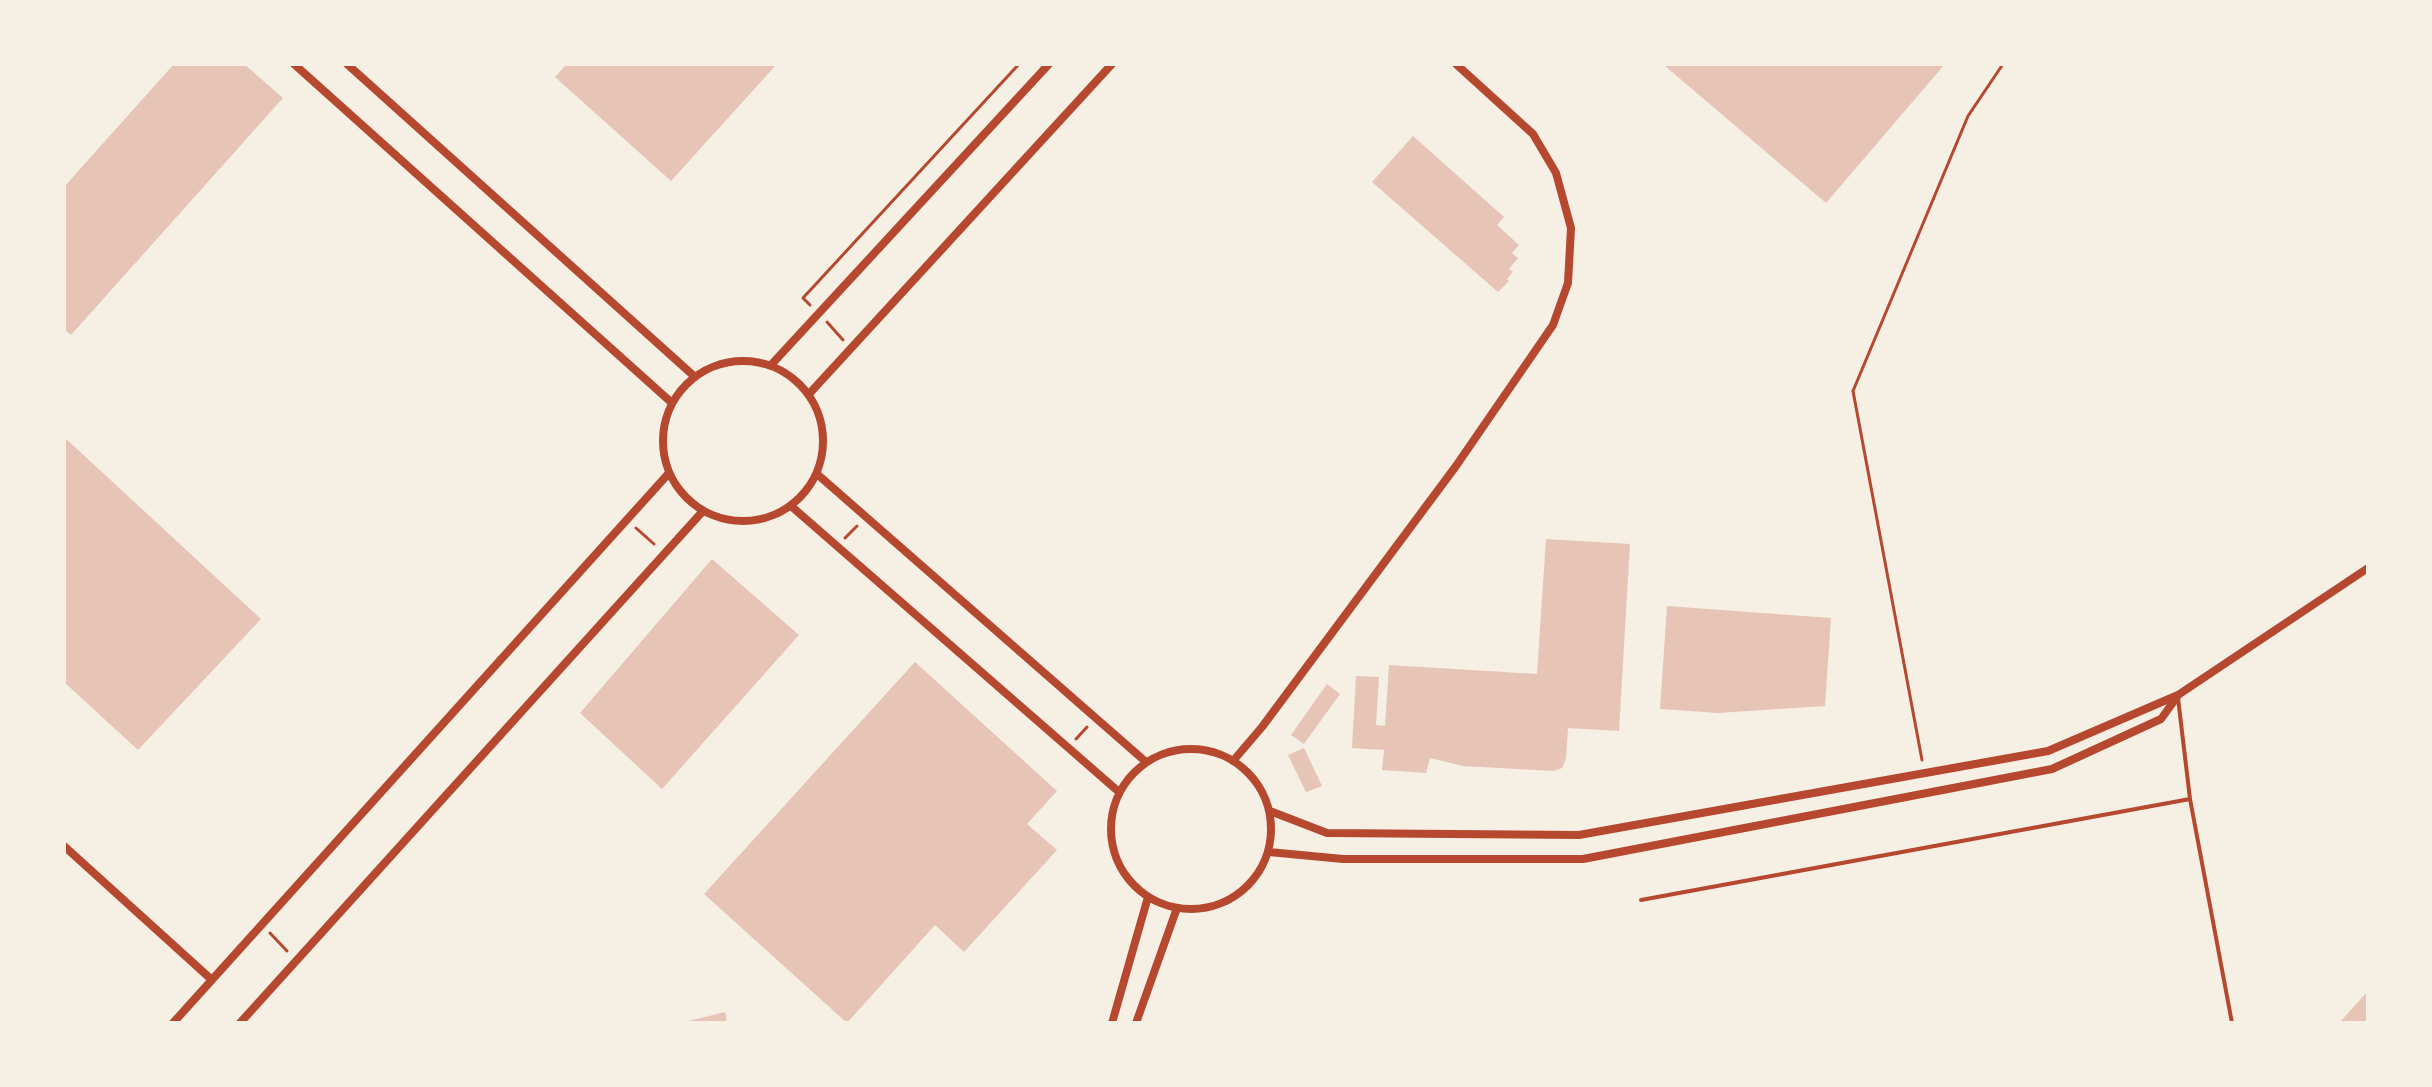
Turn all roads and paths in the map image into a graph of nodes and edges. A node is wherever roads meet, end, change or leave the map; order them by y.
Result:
1 (294, 64) edge
2 (347, 64) edge
3 (1019, 64) edge
4 (1049, 64) edge
5 (1112, 64) edge
6 (1456, 64) edge
7 (2003, 64) edge
8 (819, 313) junction
9 (851, 349) junction
10 (771, 365) junction
11 (695, 377) junction
12 (809, 394) junction
13 (672, 403) junction
14 (669, 473) junction
15 (817, 474) junction
16 (791, 506) junction
17 (703, 511) junction
18 (866, 516) junction
19 (628, 519) junction
20 (837, 547) junction
21 (664, 554) junction
22 (2368, 568) edge
23 (2178, 695) junction
24 (1095, 717) junction
25 (1068, 748) junction
26 (1233, 761) junction
27 (1146, 762) junction
28 (1924, 773) junction
29 (1119, 792) junction
30 (2190, 799) junction
31 (1270, 811) junction
32 (64, 846) edge
33 (1269, 852) junction
34 (1148, 897) junction
35 (1641, 900) dead end
36 (1177, 908) junction
37 (262, 925) junction
38 (297, 960) junction
39 (212, 980) junction
40 (248, 1014) junction
41 (173, 1023) edge
42 (240, 1023) edge
43 (257, 1023) edge
44 (1112, 1023) edge
45 (1136, 1023) edge
46 (2232, 1023) edge

1 - 13 street
2 - 11 street
3 - 8 path
4 - 8 street
5 - 9 street
6 - 26 street
7 - 28 path
8 - 9 path
8 - 10 street
9 - 12 street
10 - 11 street
10 - 12 street
11 - 13 street
12 - 15 street
13 - 14 street
14 - 17 street
14 - 19 street
15 - 16 street
15 - 18 street
16 - 17 street
16 - 20 street
17 - 21 street
18 - 20 path
18 - 24 street
19 - 21 path
19 - 37 street
20 - 25 street
21 - 38 street
22 - 23 street
23 - 28 street
23 - 30 lane
23 - 33 street
24 - 25 path
24 - 27 street
25 - 29 street
26 - 27 street
26 - 31 street
27 - 29 street
28 - 31 street
29 - 34 street
30 - 35 lane
30 - 46 lane
31 - 33 street
32 - 39 street
33 - 36 street
34 - 36 street
34 - 44 street
36 - 45 street
37 - 38 path
37 - 39 street
38 - 40 street
39 - 41 street
40 - 42 street
40 - 43 street

